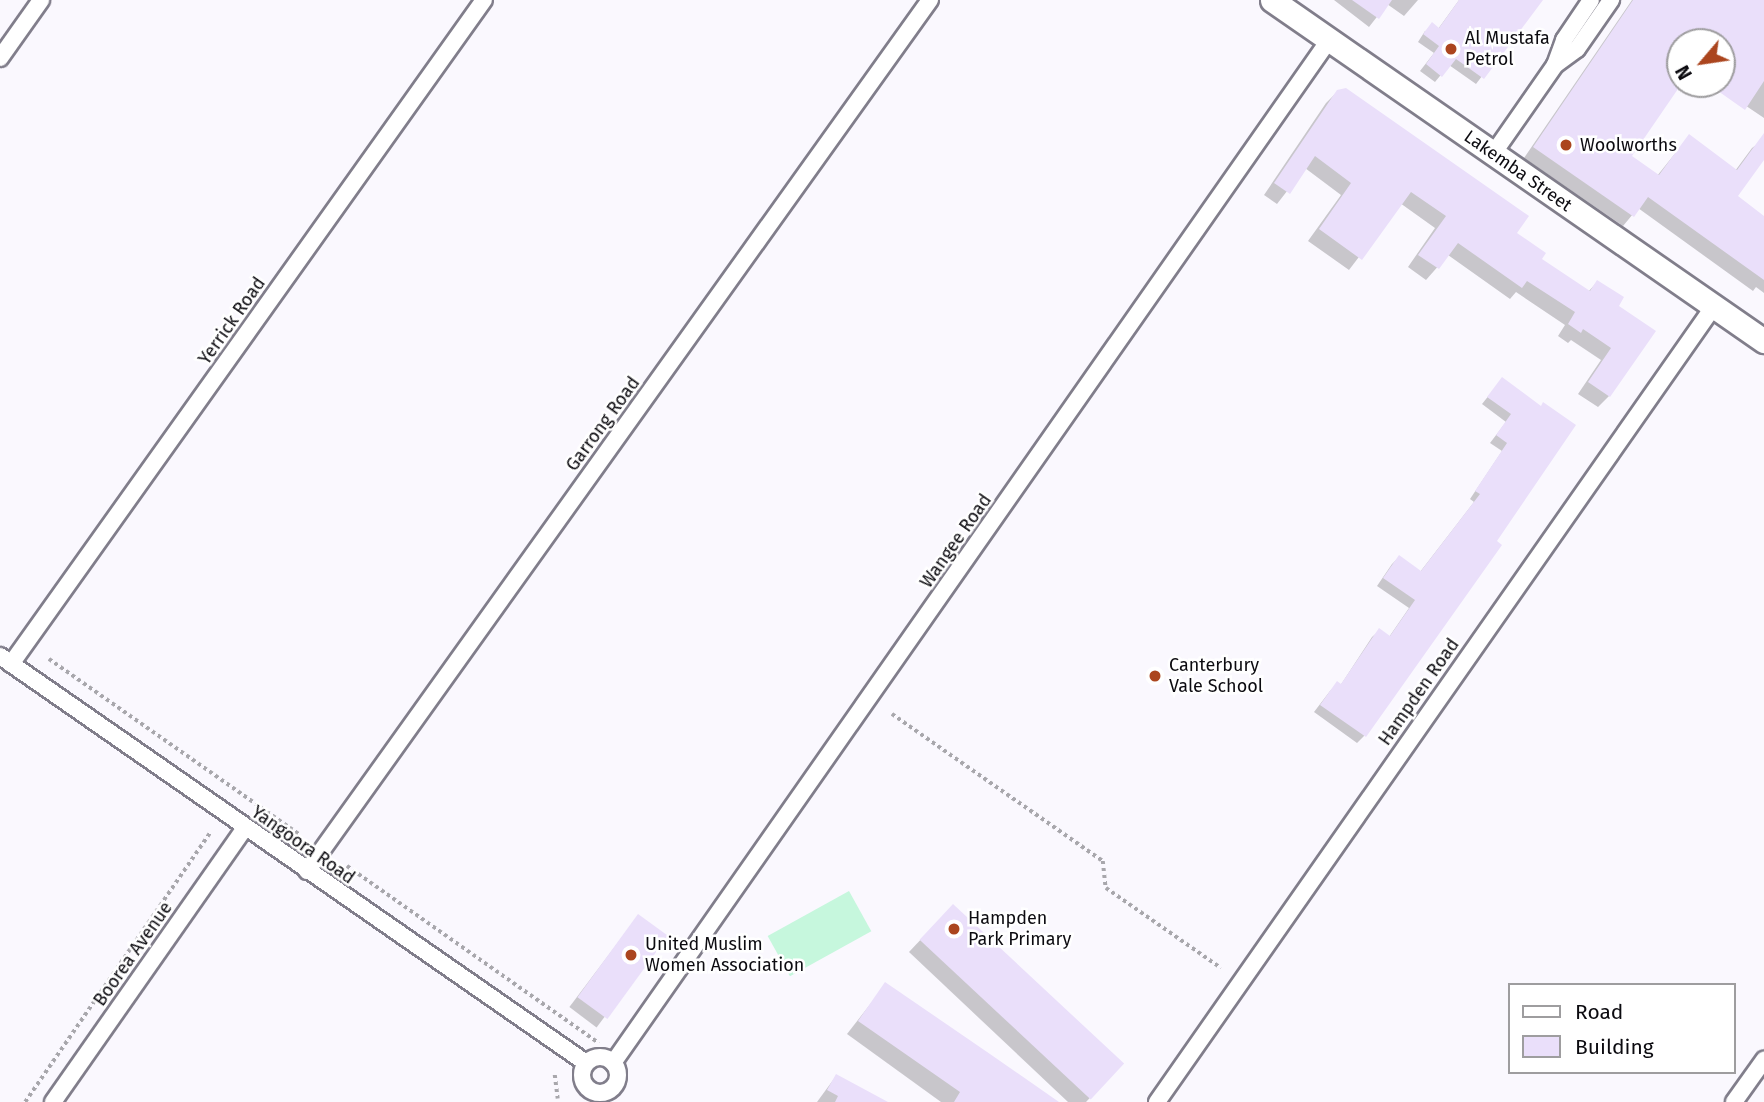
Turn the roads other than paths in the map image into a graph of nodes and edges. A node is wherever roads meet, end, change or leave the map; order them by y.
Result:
1 (41, 0) edge
2 (484, 0) edge
3 (930, 0) edge
4 (1272, 0) edge
5 (1591, 0) edge
6 (1611, 0) edge
7 (1329, 40) junction
8 (0, 58) edge
9 (1555, 65) junction
10 (1493, 154) junction
11 (1714, 306) junction
12 (1764, 341) edge
13 (6, 660) edge
14 (245, 828) junction
15 (307, 871) junction
16 (1764, 1059) edge
17 (586, 1063) junction
18 (613, 1063) junction
19 (591, 1097) edge
20 (53, 1102) edge
21 (1157, 1102) edge
22 (1734, 1102) edge

1 - 8 street
2 - 13 street, Yerrick Road
3 - 15 street, Garrong Road
4 - 7 main road, Lakemba Street
5 - 9 street
6 - 9 street
7 - 10 main road, Lakemba Street
7 - 18 street, Wangee Road
9 - 10 street
10 - 11 main road, Lakemba Street
11 - 12 main road, Lakemba Street
11 - 21 street, Hampden Road
13 - 14 street, Yangoora Road
14 - 15 street, Yangoora Road
14 - 20 street, Boorea Avenue
15 - 17 street, Yangoora Road
16 - 22 street
17 - 18 street
17 - 19 street
18 - 19 street

